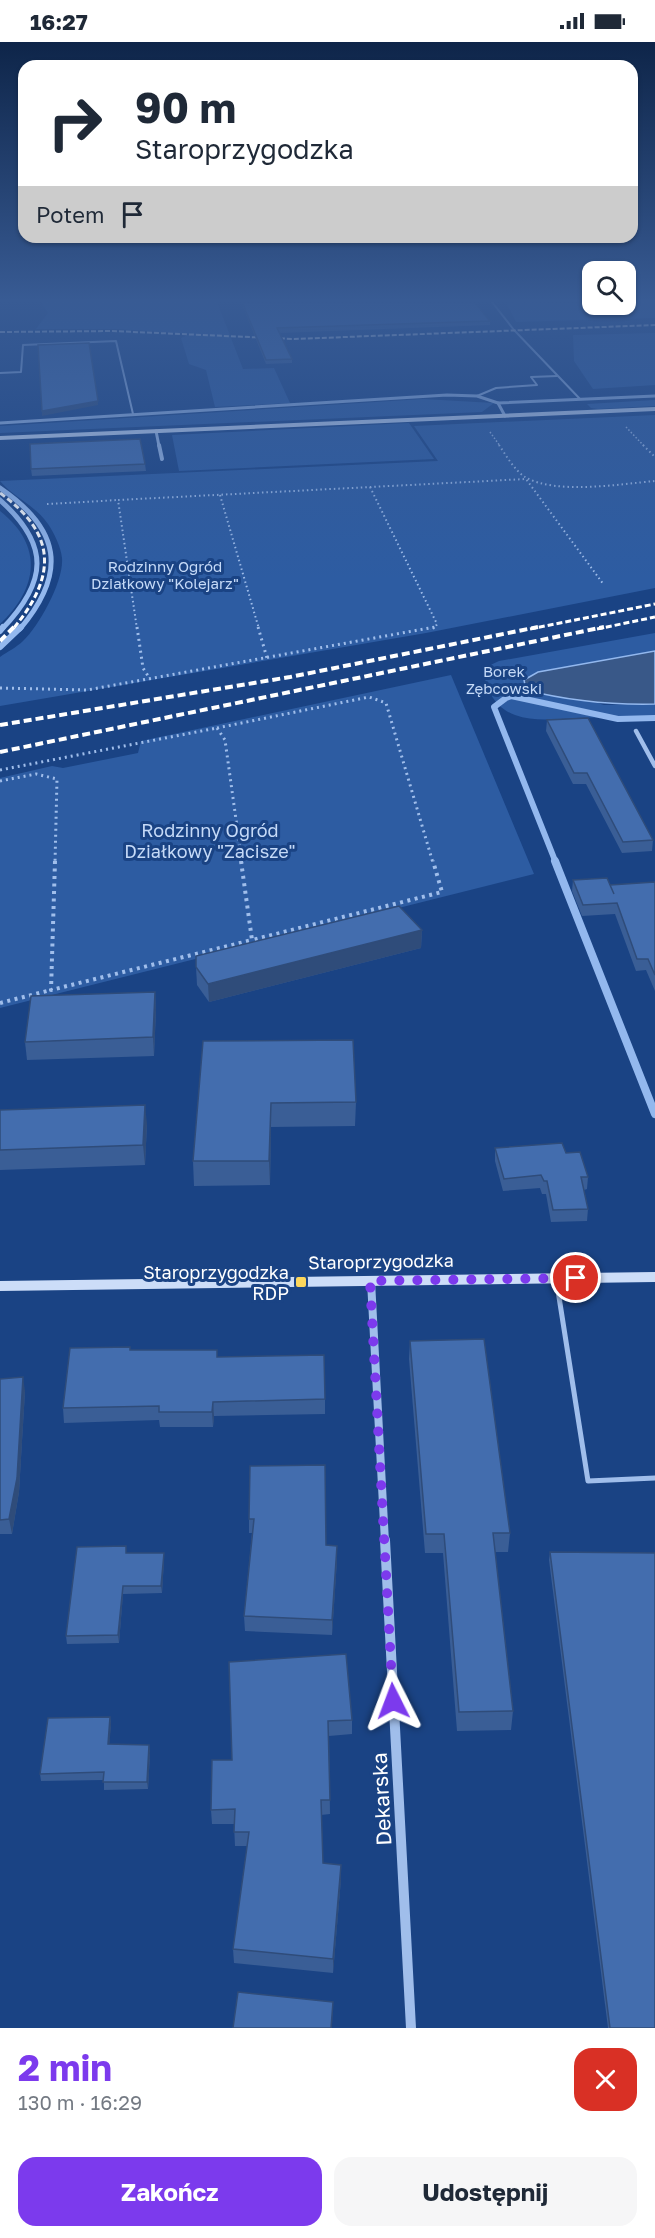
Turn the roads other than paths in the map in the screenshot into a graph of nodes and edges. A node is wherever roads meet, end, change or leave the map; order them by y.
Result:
1 (129, 395) edge
2 (480, 395) edge
3 (576, 395) edge
4 (477, 396) junction
5 (655, 396) edge
6 (580, 399) junction
7 (498, 403) junction
8 (655, 409) edge
9 (133, 414) junction
10 (505, 416) junction
11 (0, 423) edge
12 (156, 431) junction
13 (0, 438) edge
14 (162, 459) dead end
15 (636, 731) dead end
16 (655, 766) edge
17 (655, 1277) edge
18 (556, 1278) junction
19 (370, 1281) junction
20 (0, 1286) edge
21 (655, 1478) edge
22 (411, 2028) edge

1 - 9 lane
2 - 4 lane
3 - 6 lane
4 - 7 street
4 - 9 street
5 - 6 street
6 - 7 street
7 - 10 street
8 - 10 main road
9 - 11 street
10 - 12 main road
12 - 13 main road
12 - 14 street
15 - 16 street
17 - 18 main road, Staroprzygodzka
18 - 19 main road, Staroprzygodzka
18 - 21 lane
19 - 20 main road, Staroprzygodzka
19 - 22 street, Dekarska

